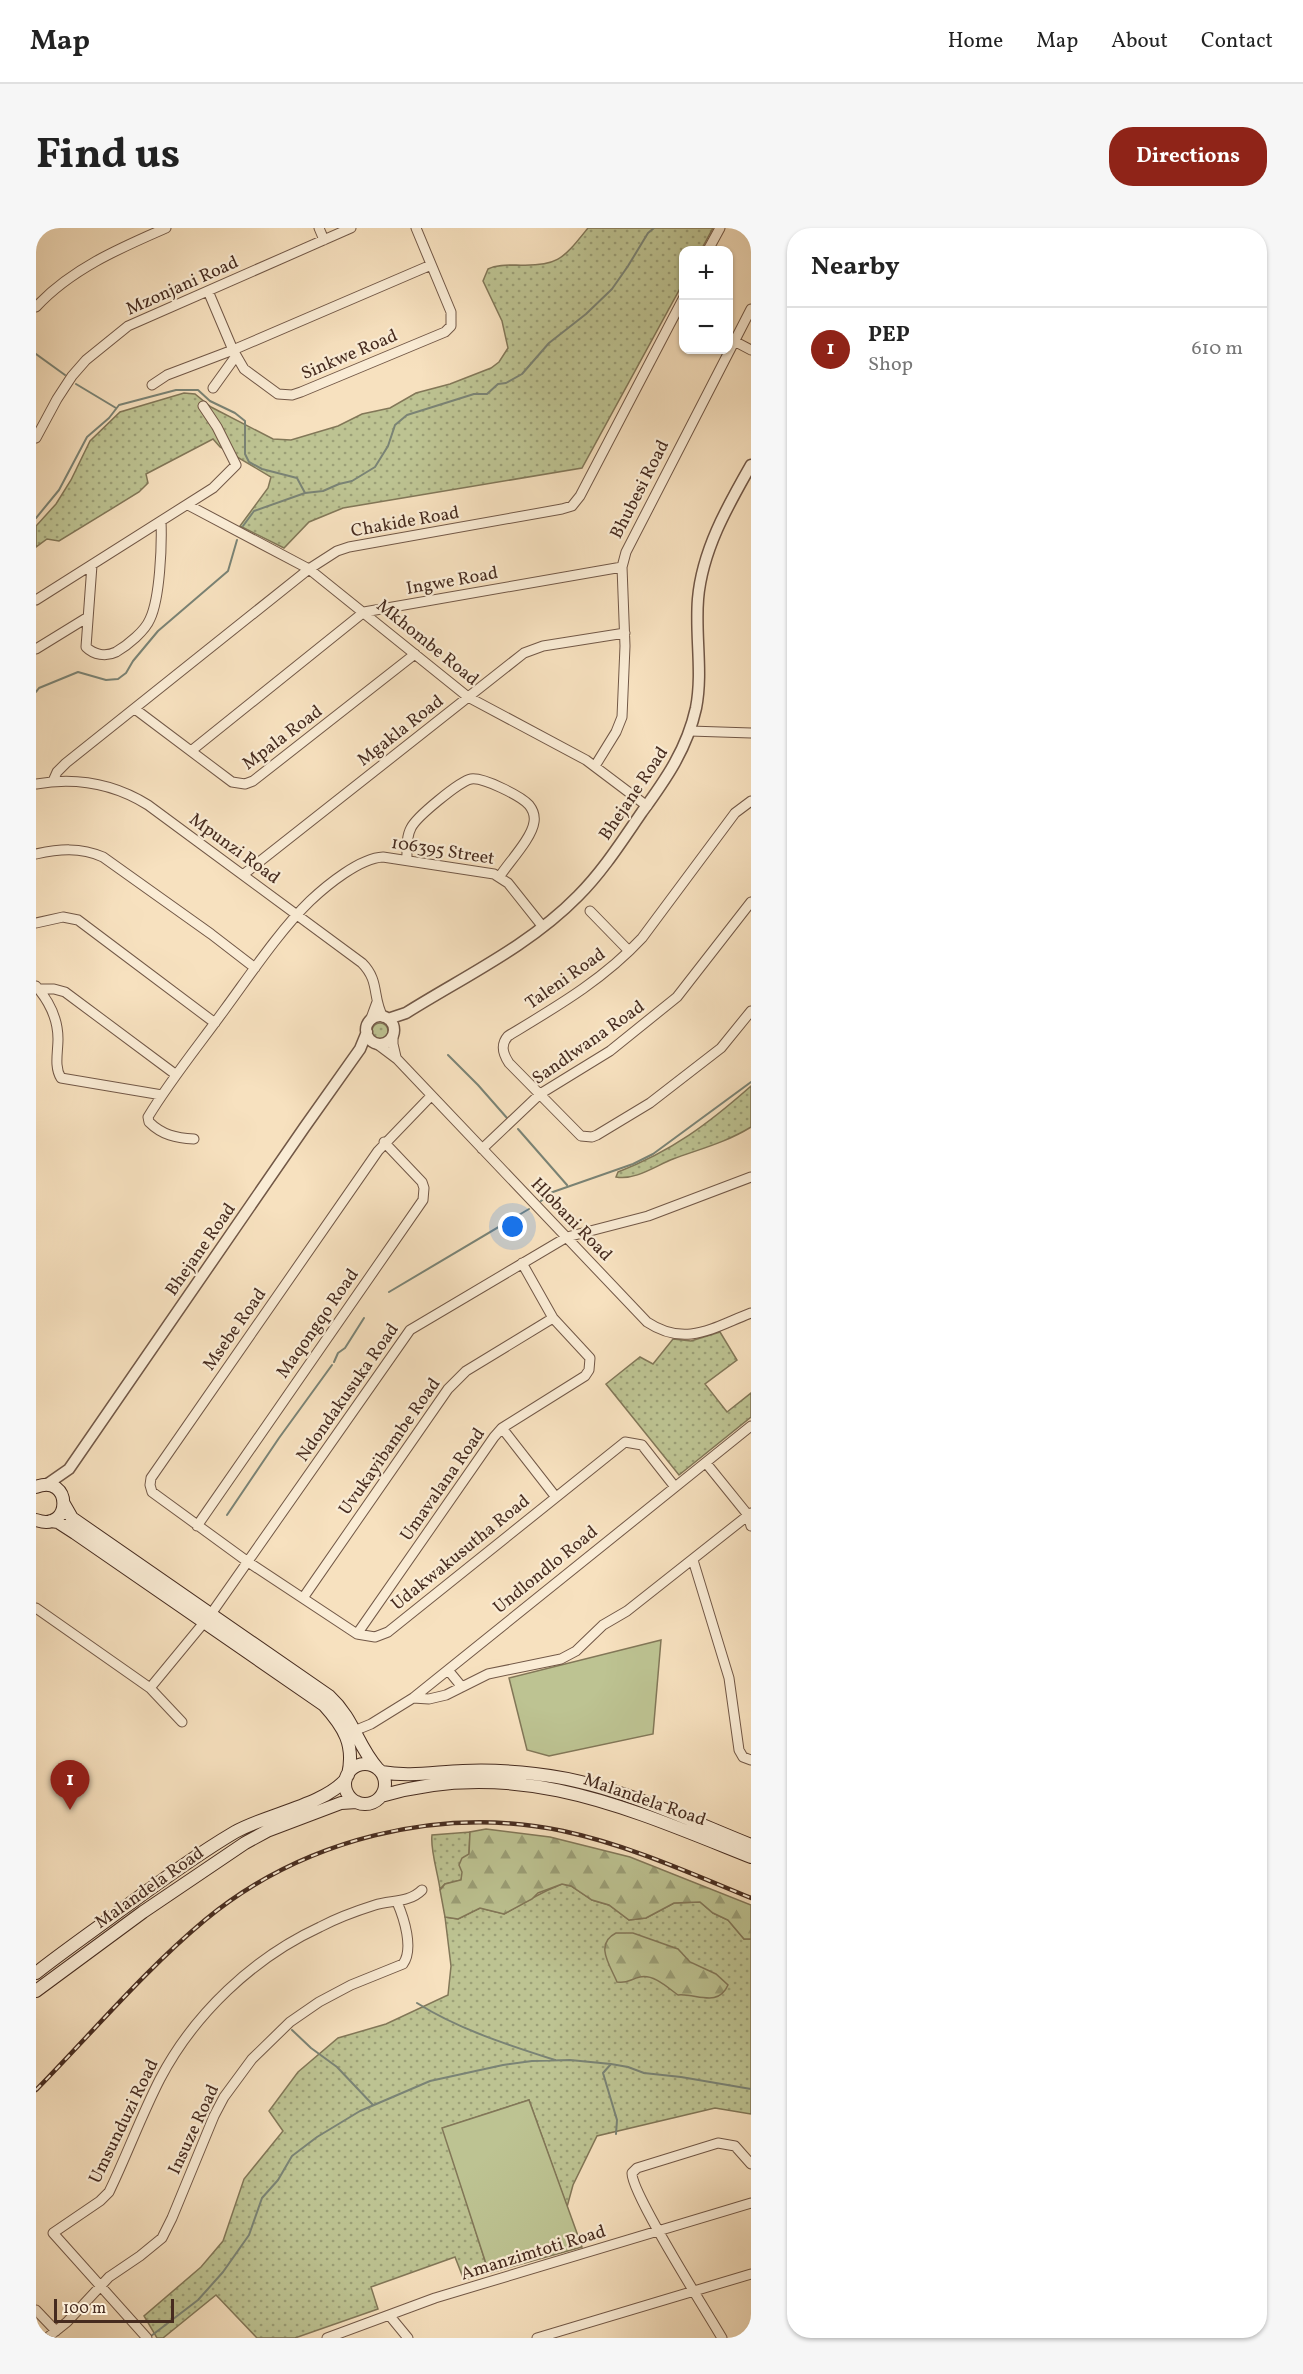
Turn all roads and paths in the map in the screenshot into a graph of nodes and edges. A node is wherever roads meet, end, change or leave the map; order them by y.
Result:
1 (166, 228) edge
2 (319, 228) edge
3 (351, 228) edge
4 (416, 228) edge
5 (720, 228) edge
6 (324, 240) junction
7 (710, 246) edge
8 (431, 265) junction
9 (208, 291) junction
10 (682, 300) edge
11 (36, 307) edge
12 (751, 309) edge
13 (734, 341) junction
14 (751, 350) edge
15 (234, 353) junction
16 (152, 385) dead end
17 (213, 388) dead end
18 (203, 406) dead end
19 (36, 438) edge
20 (751, 465) edge
21 (188, 505) junction
22 (161, 521) junction
23 (92, 565) junction
24 (622, 567) junction
25 (309, 569) junction
26 (36, 600) edge
27 (364, 612) junction
28 (88, 617) junction
29 (625, 633) junction
30 (36, 649) edge
31 (416, 654) junction
32 (468, 698) junction
33 (135, 709) junction
34 (690, 731) junction
35 (751, 733) edge
36 (191, 751) junction
37 (595, 766) junction
38 (53, 781) junction
39 (36, 784) edge
40 (751, 801) edge
41 (647, 806) junction
42 (36, 854) edge
43 (407, 860) junction
44 (244, 874) junction
45 (500, 876) junction
46 (751, 902) edge
47 (590, 911) dead end
48 (298, 915) junction
49 (36, 923) edge
50 (543, 927) junction
51 (629, 951) junction
52 (255, 968) junction
53 (37, 988) edge
54 (377, 1002) junction
55 (751, 1011) edge
56 (215, 1023) junction
57 (390, 1025) junction
58 (369, 1027) junction
59 (376, 1043) junction
60 (360, 1049) junction
61 (397, 1059) junction
62 (175, 1074) junction
63 (540, 1094) junction
64 (162, 1095) junction
65 (430, 1097) junction
66 (194, 1139) dead end
67 (384, 1142) junction
68 (482, 1149) junction
69 (751, 1178) edge
70 (567, 1237) junction
71 (522, 1263) junction
72 (751, 1313) edge
73 (554, 1318) junction
74 (751, 1426) edge
75 (502, 1428) junction
76 (706, 1463) junction
77 (69, 1469) junction
78 (40, 1485) edge
79 (675, 1487) junction
80 (555, 1496) junction
81 (63, 1500) junction
82 (749, 1514) edge
83 (42, 1522) edge
84 (197, 1526) junction
85 (751, 1526) edge
86 (693, 1560) junction
87 (248, 1562) junction
88 (303, 1598) junction
89 (36, 1608) edge
90 (208, 1619) junction
91 (357, 1634) junction
92 (448, 1670) junction
93 (462, 1687) junction
94 (150, 1688) junction
95 (413, 1698) junction
96 (182, 1722) dead end
97 (351, 1732) junction
98 (751, 1760) edge
99 (379, 1771) junction
100 (347, 1777) junction
101 (381, 1796) junction
102 (357, 1802) junction
103 (751, 1845) edge
104 (751, 1857) edge
105 (422, 1890) dead end
106 (397, 1902) junction
107 (36, 1973) edge
108 (36, 1990) edge
109 (751, 2164) edge
110 (751, 2203) edge
111 (659, 2231) junction
112 (751, 2274) edge
113 (99, 2286) junction
114 (695, 2292) junction
115 (36, 2310) edge
116 (389, 2316) junction
117 (56, 2331) junction
118 (47, 2338) edge
119 (147, 2338) edge
120 (327, 2338) edge
121 (408, 2338) edge
122 (537, 2338) edge
123 (722, 2338) edge

1 - 11 street
2 - 6 street
3 - 6 street, Mzonjani Road
4 - 8 street, Sinkwe Road
5 - 7 street
6 - 9 street, Mzonjani Road
8 - 15 street
8 - 15 street, Sinkwe Road
9 - 15 street, Sinkwe Road
9 - 19 street, Mzonjani Road
10 - 25 street, Chakide Road
12 - 13 street, Bhubesi Road
13 - 14 street
13 - 24 street, Bhubesi Road
15 - 16 street
15 - 17 street
18 - 21 street
20 - 34 street, Bhejane Road
21 - 22 street
21 - 25 street, Mkhombe Road
22 - 23 street
22 - 28 street
23 - 26 street
23 - 28 street
24 - 27 street, Ingwe Road
24 - 29 street, Bhubesi Road
25 - 27 street, Mkhombe Road
25 - 33 street, Chakide Road
27 - 31 street, Mkhombe Road
27 - 36 street, Ingwe Road
28 - 30 street
29 - 32 street, Mgakla Road
29 - 37 street, Bhubesi Road
31 - 32 street, Mkhombe Road
31 - 36 street, Mpala Road
32 - 37 street, Mkhombe Road
32 - 44 street, Mgakla Road
33 - 36 street, Mpala Road
33 - 38 street, Chakide Road
34 - 35 street
34 - 41 street, Bhejane Road
37 - 41 street, Mkhombe Road
38 - 39 street, Mpunzi Road
38 - 44 street, Mpunzi Road
40 - 51 street, Taleni Road
41 - 50 street, Bhejane Road
42 - 52 street
43 - 45 street, 106395 Street
43 - 45 street
43 - 48 street, 106395 Street
44 - 48 street, Mpunzi Road
45 - 50 street, 106395 Street
46 - 63 street, Sandlwana Road
47 - 51 street
48 - 52 street, 106395 Street
48 - 54 street, Mpunzi Road
49 - 56 street
50 - 57 street, Bhejane Road
51 - 63 street, Taleni Road
52 - 56 street, 106395 Street
53 - 62 street
53 - 64 street
54 - 57 street, Mpunzi Road
54 - 58 street
55 - 63 street
56 - 62 street, 106395 Street
57 - 58 street
57 - 59 street
57 - 61 street
58 - 59 street
58 - 60 street, Bhejane Road
59 - 60 street
59 - 61 street, Hlobani Road
60 - 77 street, Bhejane Road
61 - 65 street, Hlobani Road
62 - 64 street, 106395 Street
63 - 68 street, Sandlwana Road
64 - 66 street, 106395 Street
65 - 67 street, Msebe Road
65 - 68 street, Hlobani Road
67 - 84 street, Maqongqo Road
67 - 84 street, Msebe Road
68 - 70 street, Hlobani Road
69 - 70 street, Ndondakusuka Road
70 - 71 street, Ndondakusuka Road
70 - 72 street, Hlobani Road
71 - 73 street, Umavalana Road
71 - 87 street, Ndondakusuka Road
73 - 75 street, Umavalana Road
73 - 88 street, Uvukayibambe Road
74 - 76 street, Undlondlo Road
75 - 80 street
75 - 91 street, Umavalana Road
76 - 79 street, Undlondlo Road
76 - 82 street
77 - 78 street, Bhejane Road
77 - 81 street, Bhejane Road
78 - 81 main road
79 - 80 street, Udakwakusutha Road
79 - 92 street, Undlondlo Road
80 - 91 street, Udakwakusutha Road
81 - 83 main road
81 - 90 main road
82 - 85 street
82 - 86 street
83 - 90 main road
84 - 87 street, Msebe Road
86 - 93 street
86 - 98 street
87 - 88 street
87 - 90 street, Ndondakusuka Road
88 - 91 street
89 - 94 street
90 - 94 street, Ndondakusuka Road
90 - 97 main road
92 - 93 street
92 - 95 street, Undlondlo Road
93 - 95 street
94 - 96 street
95 - 97 street, Undlondlo Road
97 - 99 main road
97 - 100 main road
99 - 100 main road
99 - 101 main road
99 - 103 main road, Malandela Road
100 - 102 main road
100 - 107 main road, Malandela Road
101 - 102 main road
101 - 104 main road, Malandela Road
102 - 108 main road, Malandela Road
105 - 106 street, Umsunduzi Road
106 - 113 street, Insuze Road
106 - 113 street, Umsunduzi Road
109 - 111 street
110 - 111 street, Amanzimtoti Road
111 - 114 street
111 - 116 street, Amanzimtoti Road
112 - 114 street
113 - 117 street
113 - 119 street, Umsunduzi Road
114 - 122 street
114 - 123 street
115 - 117 street
116 - 120 street, Amanzimtoti Road
116 - 121 street
117 - 118 street

